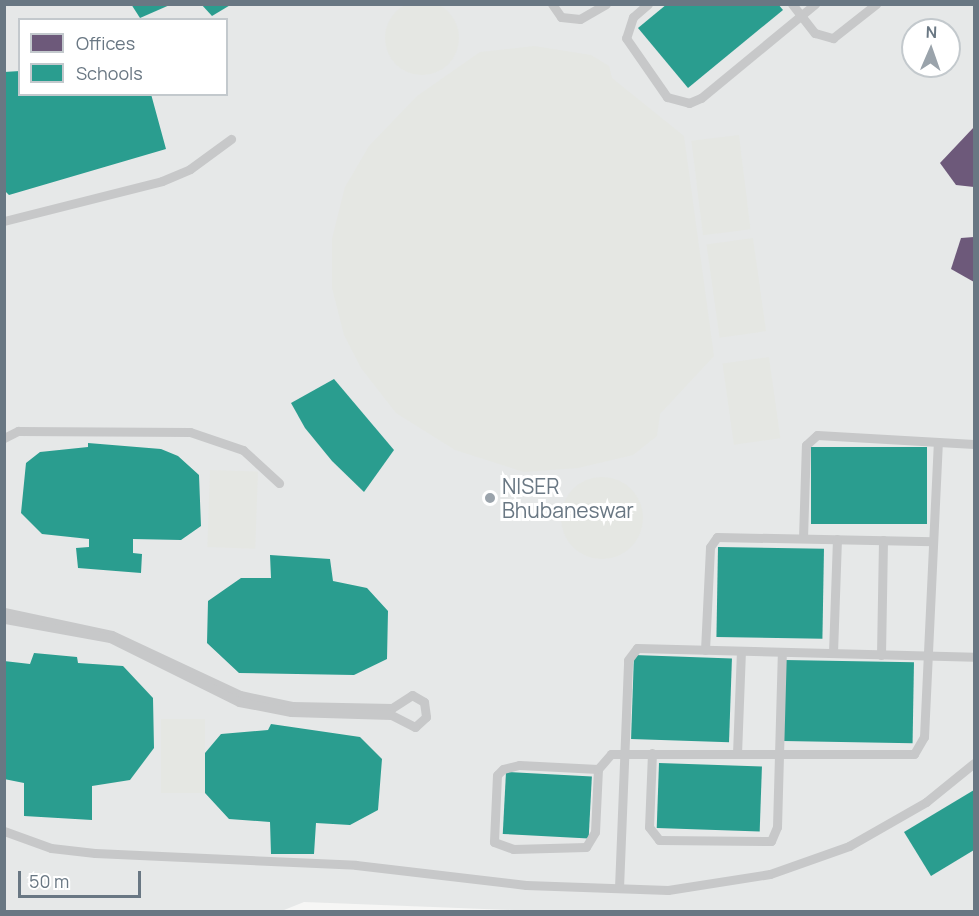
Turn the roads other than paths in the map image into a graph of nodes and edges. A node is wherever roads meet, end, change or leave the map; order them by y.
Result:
1 (552, 4) edge
2 (606, 4) edge
3 (648, 4) edge
4 (792, 4) edge
5 (815, 4) edge
6 (876, 4) edge
7 (801, 16) junction
8 (231, 140) dead end
9 (4, 221) edge
10 (4, 438) edge
11 (938, 442) junction
12 (975, 444) edge
13 (279, 483) dead end
14 (803, 538) junction
15 (837, 539) junction
16 (883, 540) junction
17 (933, 541) junction
18 (4, 612) edge
19 (4, 620) edge
20 (705, 650) junction
21 (741, 651) junction
22 (782, 652) junction
23 (833, 653) junction
24 (881, 655) junction
25 (929, 656) junction
26 (975, 657) edge
27 (624, 752) junction
28 (652, 753) junction
29 (737, 754) junction
30 (779, 755) junction
31 (975, 763) edge
32 (598, 769) junction
33 (4, 831) edge
34 (619, 888) junction

1 - 2 lane
3 - 7 lane
4 - 7 lane
5 - 7 lane
6 - 7 lane
8 - 9 lane
10 - 13 lane
11 - 12 lane
11 - 14 lane
11 - 17 lane
14 - 15 lane
14 - 20 lane
15 - 16 lane
15 - 23 lane
16 - 17 lane
16 - 24 lane
17 - 25 lane
18 - 19 lane
20 - 21 lane
20 - 27 lane
21 - 22 lane
21 - 29 lane
22 - 23 lane
22 - 30 lane
23 - 24 lane
24 - 25 lane
25 - 26 lane
25 - 30 lane
27 - 28 lane
27 - 32 lane
27 - 34 lane
28 - 29 lane
28 - 30 lane
29 - 30 lane
31 - 34 lane
32 - 32 lane
33 - 34 lane

